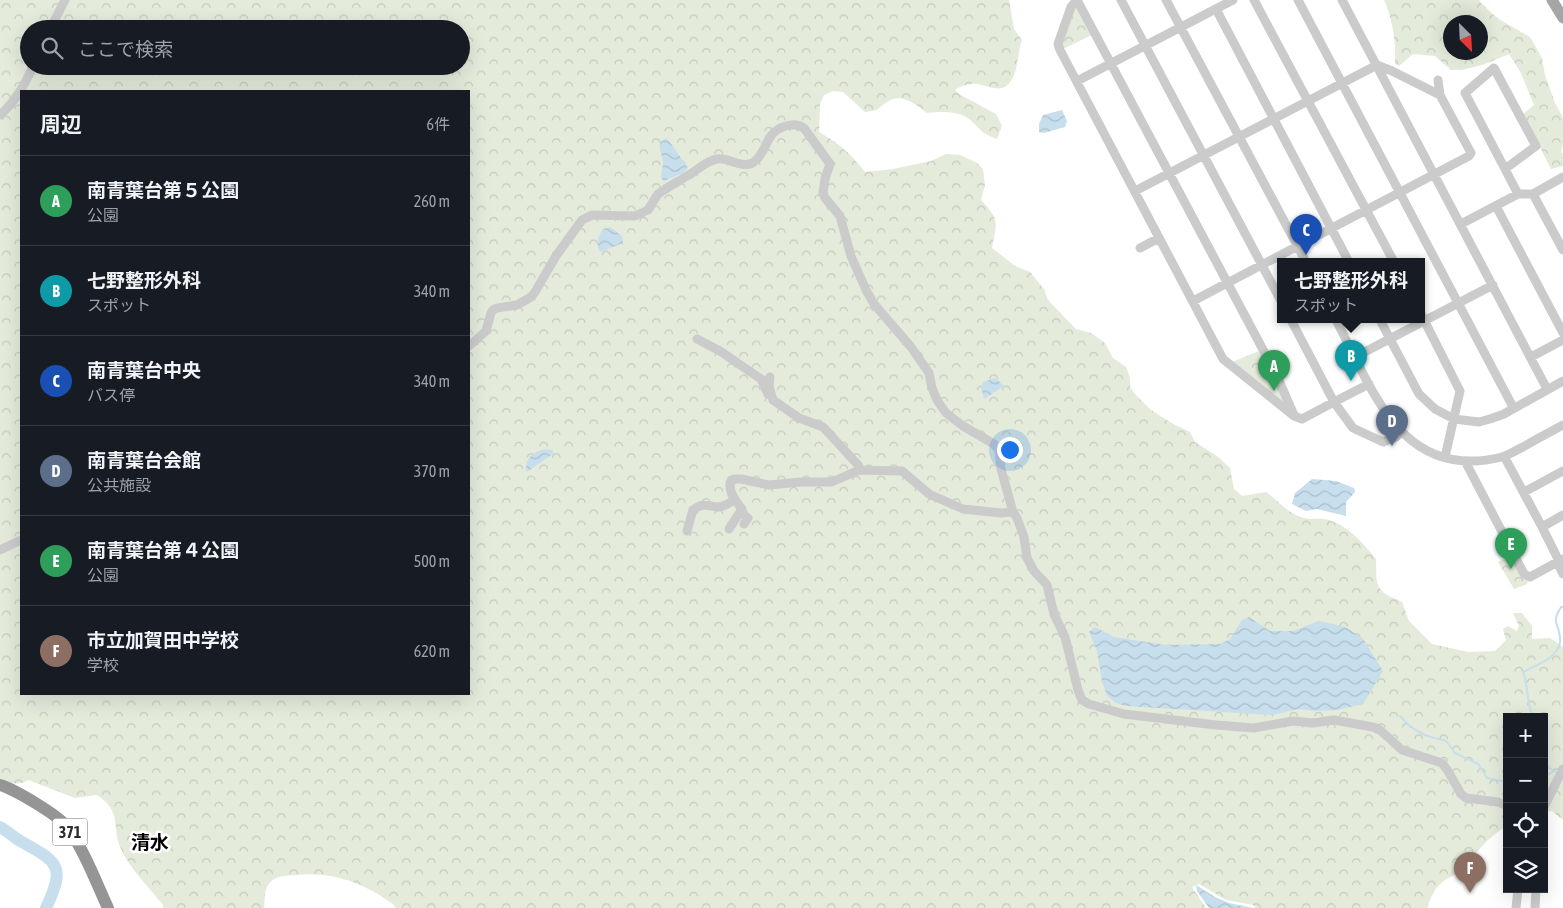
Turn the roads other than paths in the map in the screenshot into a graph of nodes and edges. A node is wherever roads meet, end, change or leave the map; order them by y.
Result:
1 (65, 0) edge
2 (1077, 0) edge
3 (1121, 0) edge
4 (1166, 0) edge
5 (1233, 0) edge
6 (1254, 0) edge
7 (1298, 0) edge
8 (1342, 0) edge
9 (1552, 0) edge
10 (1216, 9) junction
11 (1563, 18) edge
12 (55, 20) edge
13 (1181, 28) junction
14 (1146, 46) junction
15 (1111, 64) junction
16 (1376, 65) junction
17 (30, 75) edge
18 (1438, 80) dead end
19 (1077, 81) junction
20 (1342, 82) junction
21 (21, 90) edge
22 (20, 91) edge
23 (1440, 95) junction
24 (1308, 100) junction
25 (0, 115) edge
26 (1274, 118) junction
27 (1239, 136) junction
28 (1204, 155) junction
29 (1505, 169) junction
30 (1170, 173) junction
31 (1434, 173) junction
32 (1563, 177) edge
33 (1135, 191) junction
34 (1400, 193) junction
35 (1518, 194) junction
36 (1533, 194) junction
37 (1496, 206) junction
38 (1367, 211) junction
39 (1461, 224) junction
40 (1332, 228) junction
41 (1159, 238) junction
42 (1297, 246) junction
43 (1140, 248) dead end
44 (1563, 250) edge
45 (1304, 258) edge
46 (1347, 258) edge
47 (1392, 258) edge
48 (1262, 265) junction
49 (1227, 283) junction
50 (1493, 285) junction
51 (1277, 293) edge
52 (1193, 301) junction
53 (1458, 302) junction
54 (1425, 316) edge
55 (1425, 321) edge
56 (1293, 323) edge
57 (1338, 323) edge
58 (1381, 323) edge
59 (1414, 323) edge
60 (1563, 333) edge
61 (697, 339) dead end
62 (1389, 339) junction
63 (1563, 340) edge
64 (470, 345) edge
65 (1355, 357) junction
66 (1531, 357) junction
67 (770, 377) dead end
68 (1563, 381) edge
69 (1369, 384) junction
70 (1547, 389) junction
71 (773, 400) junction
72 (1334, 402) junction
73 (1514, 407) junction
74 (1294, 416) junction
75 (1454, 419) junction
76 (1563, 425) edge
77 (1401, 432) junction
78 (999, 454) junction
79 (989, 455) dead end
80 (1504, 456) junction
81 (1445, 457) junction
82 (1465, 461) junction
83 (859, 470) junction
84 (1563, 471) edge
85 (1524, 492) junction
86 (735, 501) junction
87 (726, 507) dead end
88 (740, 512) junction
89 (1013, 512) junction
90 (1563, 516) edge
91 (744, 524) dead end
92 (1542, 526) junction
93 (729, 529) dead end
94 (687, 531) dead end
95 (20, 540) edge
96 (0, 550) edge
97 (1559, 560) edge
98 (1563, 574) edge
99 (1562, 772) edge
100 (0, 785) edge
101 (1546, 803) edge
102 (1503, 804) edge
103 (1518, 893) edge
104 (1536, 893) edge
105 (108, 908) edge
106 (1516, 908) edge
107 (1535, 908) edge

1 - 12 street
2 - 15 street
2 - 19 street
3 - 14 street
4 - 13 street
5 - 10 street
6 - 24 street
7 - 20 street
8 - 16 street
9 - 11 main road
10 - 13 street
10 - 26 street
13 - 14 street
13 - 27 street
14 - 15 street
14 - 28 street
15 - 19 street
15 - 30 street
16 - 20 street
16 - 23 street
16 - 31 street
17 - 21 street
18 - 23 street
19 - 33 street
20 - 24 street
20 - 34 street
22 - 25 street
23 - 31 street
24 - 26 street
24 - 38 street
26 - 27 street
26 - 40 street
27 - 28 street
27 - 42 street
28 - 30 street
28 - 48 street
29 - 29 street
29 - 35 street
30 - 33 street
30 - 49 street
31 - 34 street
31 - 39 street
32 - 36 street
33 - 41 street
34 - 38 street
34 - 53 street
35 - 36 street
35 - 37 street
36 - 44 street
37 - 39 street
37 - 60 street
38 - 40 street
38 - 47 street
39 - 50 street
40 - 42 street
40 - 46 street
41 - 43 street
41 - 52 street
42 - 45 street
42 - 48 street
48 - 49 street
48 - 51 street
49 - 52 street
49 - 74 street
50 - 53 street
50 - 66 street
52 - 74 street
53 - 54 street
53 - 73 street
55 - 75 street
56 - 72 street
57 - 65 street
58 - 62 street
59 - 62 street
61 - 71 street
62 - 65 street
62 - 75 street
63 - 66 street
64 - 78 street
65 - 69 street
66 - 70 street
67 - 71 street
68 - 70 street
69 - 72 street
69 - 77 street
70 - 73 street
71 - 83 street
72 - 74 street
72 - 77 street
73 - 75 street
75 - 81 street
76 - 80 street
77 - 81 street
78 - 79 street
78 - 89 street
80 - 82 street
80 - 85 street
81 - 82 street
82 - 97 street
83 - 86 street
83 - 89 street
84 - 85 street
85 - 92 street
86 - 87 street
86 - 88 street
86 - 94 street
88 - 91 street
88 - 93 street
89 - 102 street
90 - 92 street
92 - 97 street
95 - 96 street
97 - 98 street
99 - 101 street
100 - 105 highway, 371
103 - 106 street
104 - 107 street

